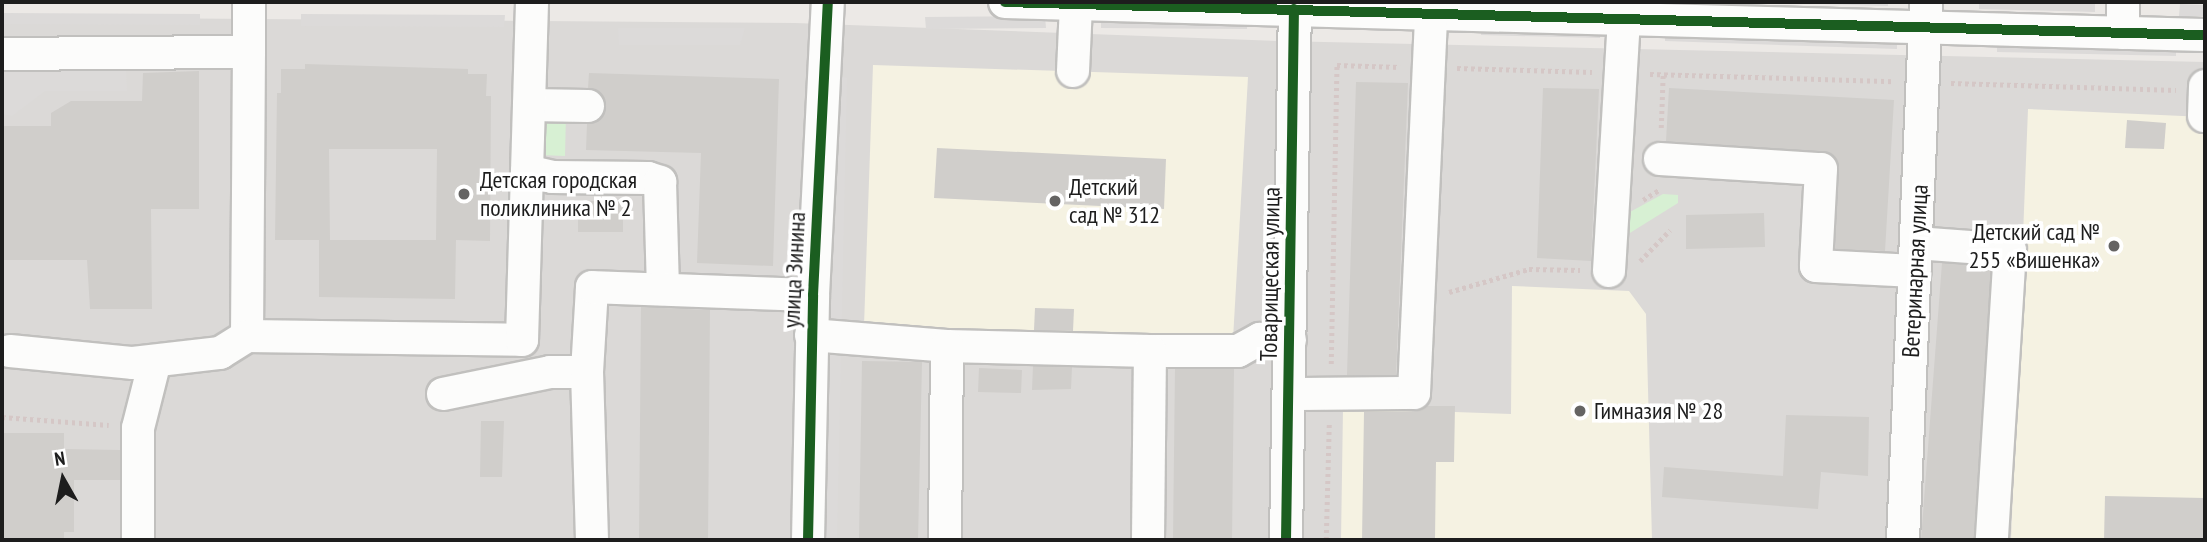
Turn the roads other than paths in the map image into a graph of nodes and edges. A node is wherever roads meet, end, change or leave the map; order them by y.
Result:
1 (249, 2) edge
2 (532, 2) edge
3 (828, 2) edge
4 (1005, 2) edge
5 (1076, 4) junction
6 (1294, 5) edge
7 (2124, 10) edge
8 (1431, 12) junction
9 (1926, 14) edge
10 (1623, 18) junction
11 (2205, 35) edge
12 (248, 51) junction
13 (2, 54) edge
14 (1073, 71) dead end
15 (529, 105) junction
16 (588, 106) dead end
17 (1660, 159) road end
18 (527, 171) junction
19 (1915, 257) junction
20 (1609, 271) road end
21 (663, 289) junction
22 (813, 295) junction
23 (811, 335) junction
24 (247, 336) junction
25 (1290, 340) junction
26 (947, 346) junction
27 (10, 351) dead end
28 (1150, 351) junction
29 (155, 361) junction
30 (587, 372) junction
31 (443, 394) dead end
32 (1289, 394) junction
33 (138, 540) edge
34 (592, 540) edge
35 (808, 540) edge
36 (945, 540) edge
37 (1147, 540) edge
38 (1286, 540) edge
39 (1903, 540) edge
40 (1992, 540) edge

1 - 12 street
2 - 15 street
3 - 22 street, улица Зинина
4 - 5 street
5 - 6 street
5 - 14 street
6 - 8 street
6 - 25 street, Товарищеская улица
7 - 9 street
7 - 11 street
8 - 10 street
8 - 32 street
9 - 10 street
9 - 19 street, Ветеринарная улица
10 - 20 street
12 - 13 street
12 - 24 street
15 - 16 street
15 - 18 street
17 - 19 street
18 - 21 street
18 - 24 street
19 - 39 street, Ветеринарная улица
19 - 40 street
21 - 22 street
21 - 30 street
22 - 23 street, улица Зинина
23 - 26 street
23 - 35 street, улица Зинина
24 - 29 street
25 - 28 street
25 - 32 street, Товарищеская улица
26 - 28 street
26 - 36 street
27 - 29 street
28 - 37 street
29 - 33 street
30 - 31 street
30 - 34 street
32 - 38 street, Товарищеская улица

